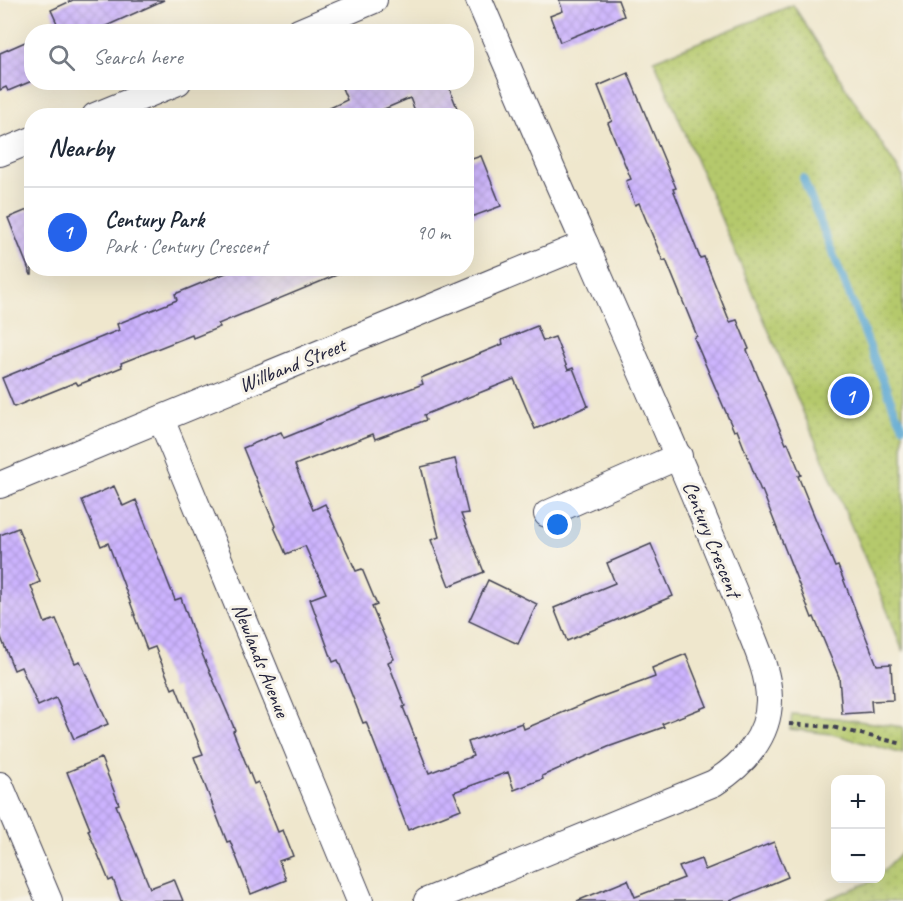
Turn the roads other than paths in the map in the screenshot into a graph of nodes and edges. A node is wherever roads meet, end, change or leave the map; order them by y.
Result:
1 (374, 0) edge
2 (479, 0) edge
3 (318, 24) edge
4 (158, 90) edge
5 (115, 108) edge
6 (24, 143) edge
7 (0, 153) edge
8 (585, 244) junction
9 (161, 419) junction
10 (678, 456) junction
11 (0, 485) edge
12 (547, 514) dead end
13 (0, 785) edge
14 (49, 901) edge
15 (360, 901) edge
16 (427, 901) edge

1 - 3 street
2 - 8 street, Century Crescent
4 - 5 street
6 - 7 street
8 - 9 street, Willband Street
8 - 10 street, Century Crescent
9 - 11 street, Willband Street
9 - 15 street, Newlands Avenue
10 - 12 street
10 - 16 street, Century Crescent
13 - 14 street

